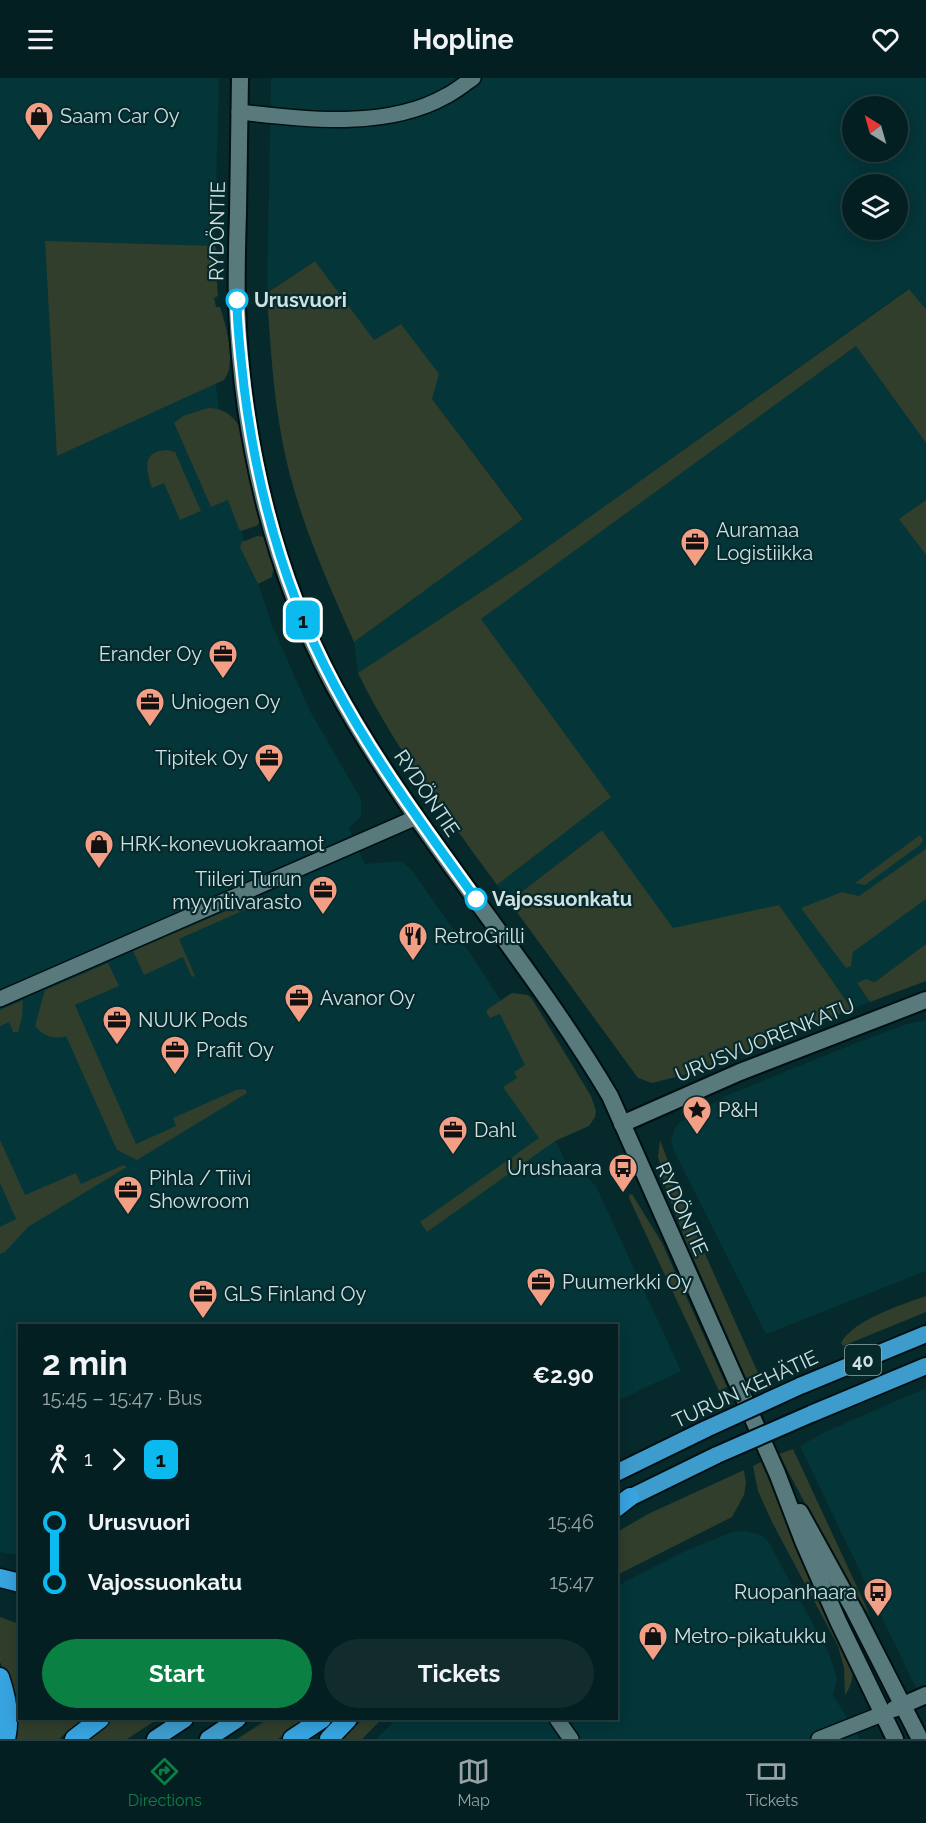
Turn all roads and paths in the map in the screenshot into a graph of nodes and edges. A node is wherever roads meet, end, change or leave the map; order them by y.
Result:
1 (240, 78) edge
2 (473, 78) edge
3 (239, 112) junction
4 (417, 817) junction
5 (0, 999) edge
6 (926, 1000) edge
7 (622, 1124) junction
8 (926, 1334) edge
9 (926, 1366) edge
10 (618, 1472) edge
11 (777, 1473) junction
12 (621, 1503) edge
13 (0, 1578) edge
14 (18, 1582) edge
15 (0, 1677) edge
16 (926, 1695) edge
17 (903, 1705) junction
18 (882, 1713) junction
19 (99, 1720) edge
20 (184, 1720) edge
21 (236, 1720) edge
22 (320, 1720) edge
23 (347, 1720) edge
24 (558, 1720) edge
25 (6, 1739) edge
26 (74, 1739) edge
27 (155, 1739) edge
28 (208, 1739) edge
29 (292, 1739) edge
30 (328, 1739) edge
31 (571, 1739) edge
32 (819, 1739) edge
33 (895, 1739) edge
34 (920, 1739) edge

1 - 3 street, RYDÖNTIE
2 - 3 street
3 - 4 street, RYDÖNTIE
4 - 5 street
4 - 7 street, RYDÖNTIE
6 - 7 street, URUSVUORENKATU
7 - 11 street, RYDÖNTIE
8 - 10 highway, TURUN KEHÄTIE / 40, bridge
9 - 12 highway, 40, bridge
11 - 17 street, RYDÖNTIE
11 - 18 street, RYDÖNTIE
13 - 14 highway
15 - 25 highway
16 - 17 street
17 - 18 street
17 - 34 street, RYDÖNTIE
18 - 32 street
18 - 33 street, RYDÖNTIE
19 - 26 highway
20 - 27 highway
21 - 28 highway
22 - 29 highway
23 - 30 highway
24 - 31 street

